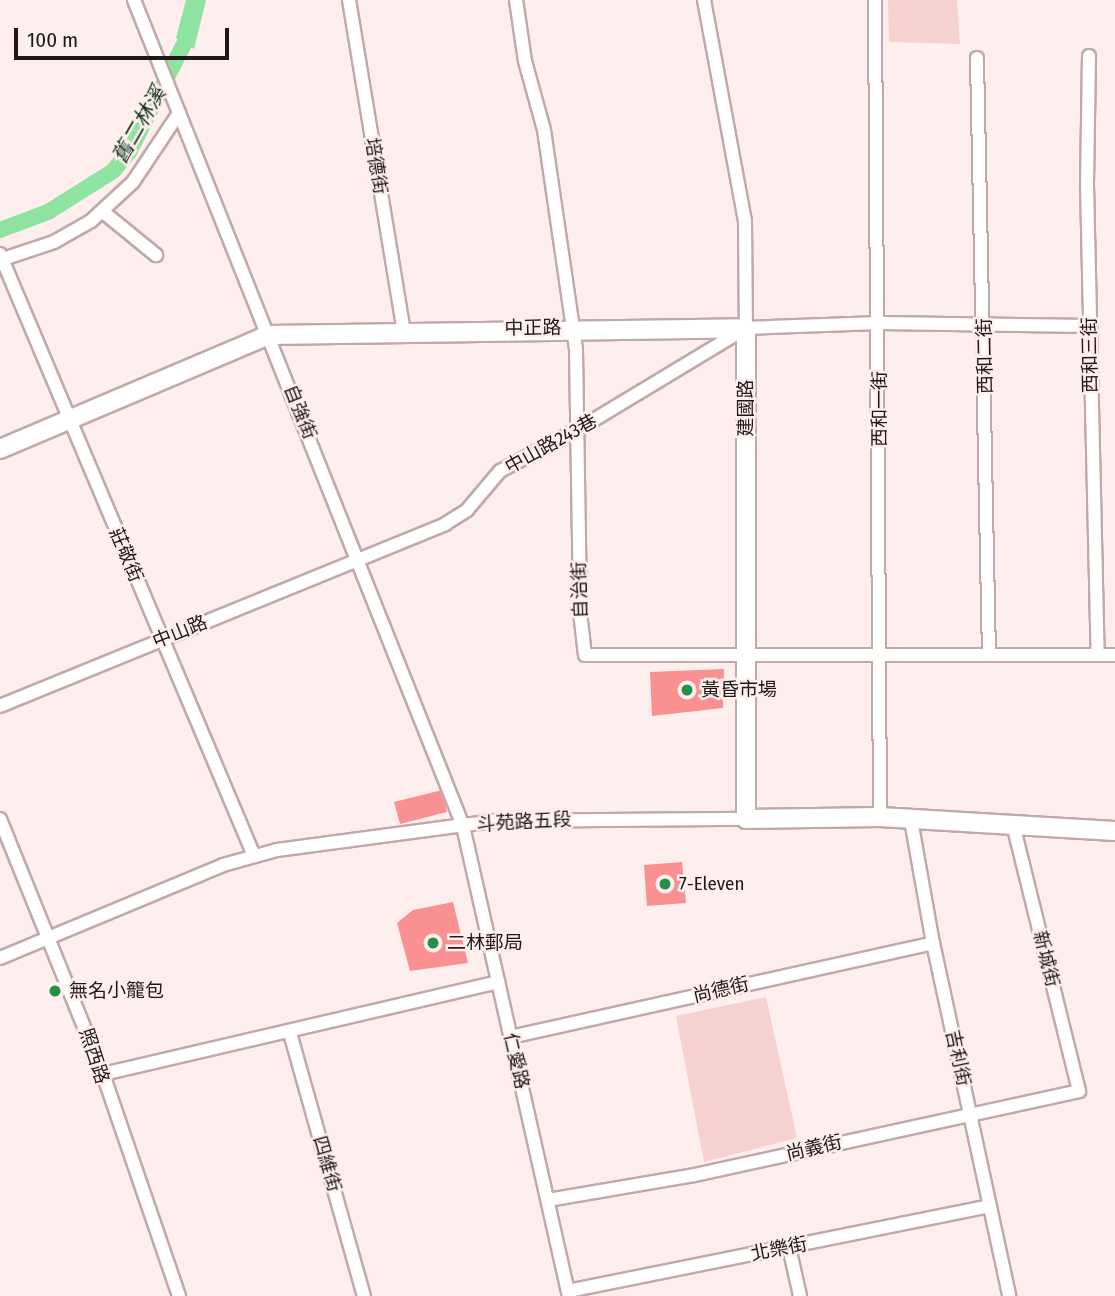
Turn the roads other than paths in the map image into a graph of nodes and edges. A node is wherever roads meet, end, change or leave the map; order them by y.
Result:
1 (134, 0) edge
2 (349, 0) edge
3 (516, 0) edge
4 (704, 0) edge
5 (874, 0) edge
6 (1089, 56) dead end
7 (977, 58) dead end
8 (179, 113) junction
9 (102, 211) junction
10 (156, 255) dead end
11 (1, 258) edge
12 (879, 323) junction
13 (985, 324) junction
14 (1089, 326) junction
15 (572, 327) junction
16 (746, 328) junction
17 (404, 332) junction
18 (269, 335) junction
19 (69, 419) junction
20 (577, 430) junction
21 (0, 449) edge
22 (359, 558) junction
23 (161, 639) junction
24 (881, 653) junction
25 (989, 654) junction
26 (1098, 654) junction
27 (1115, 655) edge
28 (745, 658) junction
29 (0, 706) edge
30 (880, 817) junction
31 (0, 819) edge
32 (746, 819) junction
33 (911, 820) junction
34 (463, 826) junction
35 (1014, 828) junction
36 (1115, 831) edge
37 (254, 856) junction
38 (50, 936) junction
39 (933, 943) junction
40 (0, 958) edge
41 (498, 982) junction
42 (290, 1033) junction
43 (510, 1037) junction
44 (103, 1074) junction
45 (1079, 1091) joint
46 (970, 1113) junction
47 (548, 1200) junction
48 (990, 1206) junction
49 (789, 1247) junction
50 (568, 1294) edge
51 (179, 1296) edge
52 (364, 1296) edge
53 (800, 1296) edge
54 (1009, 1296) edge

1 - 8 street, 自強街
2 - 17 street, 培德街
3 - 15 street, 自治街
4 - 16 street, 建國路
5 - 12 street, 西和一街
6 - 14 street, 西和三街
7 - 13 street, 西和二街
8 - 9 street
8 - 18 street, 自強街
9 - 10 street
9 - 11 street
11 - 19 street, 莊敬街
12 - 13 street, 中正路
12 - 16 street, 中正路
12 - 24 street, 西和一街
13 - 14 street, 中正路
13 - 25 street, 西和二街
14 - 26 street, 西和三街
15 - 16 main road, 中正路
15 - 17 main road, 中正路
15 - 20 street, 自治街
16 - 20 street, 中山路243巷
16 - 28 main road, 建國路
17 - 18 main road, 中正路
18 - 19 main road, 中正路
18 - 22 street, 自強街
19 - 21 main road, 中正路
19 - 23 street, 莊敬街
20 - 22 street, 中山路243巷
20 - 28 street, 自治街
22 - 23 street, 中山路
22 - 34 street, 自強街
23 - 29 street, 中山路
23 - 37 street, 莊敬街
24 - 25 street, 自治街
24 - 28 street, 自治街
24 - 30 street, 西和一街
25 - 26 street, 自治街
26 - 27 street, 自治街
28 - 32 main road, 建國路
30 - 32 main road, 斗苑路五段
30 - 33 main road, 斗苑路五段
31 - 38 street, 照西路
32 - 34 street, 斗苑路五段
33 - 35 main road, 斗苑路五段
33 - 39 street, 吉利街
34 - 37 street, 斗苑路五段
34 - 41 street, 仁愛路
35 - 36 main road, 斗苑路五段
35 - 45 street, 新城街
37 - 38 street, 斗苑路五段
38 - 40 street, 斗苑路五段
38 - 44 street, 照西路
39 - 43 street, 尚德街
39 - 46 street, 吉利街
41 - 42 street
41 - 43 street, 仁愛路
42 - 44 street
42 - 52 street, 四維街
43 - 47 street, 仁愛路
44 - 51 street, 照西路
45 - 46 street, 尚義街
46 - 47 street, 尚義街
46 - 48 street, 吉利街
47 - 50 street, 仁愛路
48 - 49 street, 北樂街
48 - 54 street, 吉利街
49 - 50 street, 北樂街
49 - 53 street

